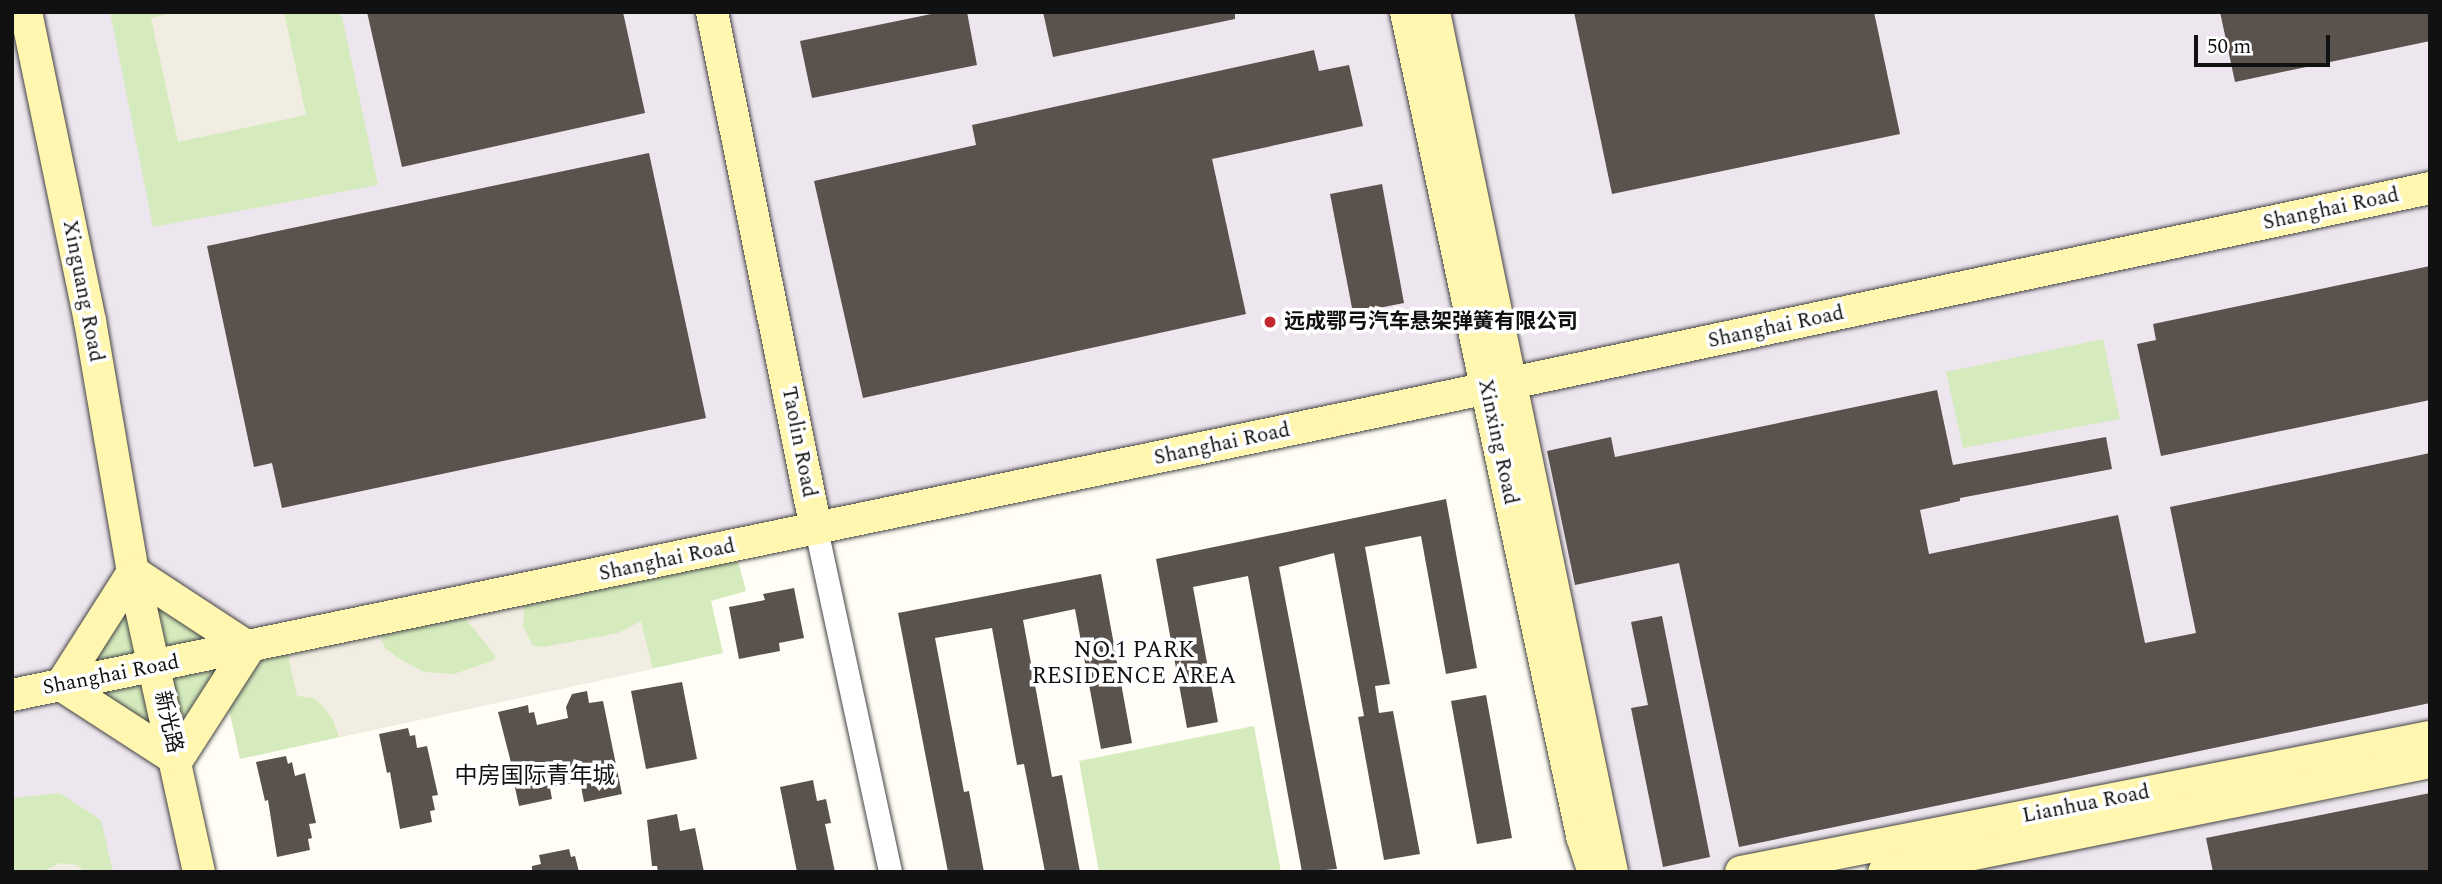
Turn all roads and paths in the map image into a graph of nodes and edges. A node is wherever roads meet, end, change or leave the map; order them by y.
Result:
1 (26, 12) edge
2 (712, 12) edge
3 (1406, 12) edge
4 (1434, 12) edge
5 (2430, 188) edge
6 (1499, 386) junction
7 (816, 529) junction
8 (133, 572) junction
9 (249, 648) junction
10 (155, 667) junction
11 (61, 685) junction
12 (12, 695) edge
13 (2430, 737) edge
14 (177, 760) junction
15 (2430, 762) edge
16 (199, 872) edge
17 (890, 872) edge
18 (1594, 872) edge
19 (1612, 872) edge
20 (1741, 872) edge
21 (1884, 872) edge

1 - 8 street, Xinguang Road
2 - 7 street, Taolin Road
3 - 6 street, Xinxing Road
4 - 6 street, Xinxing Road
5 - 6 street, Shanghai Road
6 - 7 street, Shanghai Road
6 - 18 street, Xinxing Road
6 - 19 street, Xinxing Road
7 - 9 street, Shanghai Road
7 - 17 street, Taolin Road
8 - 9 street
8 - 10 street, 新光路
8 - 11 street
9 - 10 street, Shanghai Road
9 - 14 street
10 - 11 street, Shanghai Road
10 - 14 street, 新光路
11 - 12 street, Shanghai Road
11 - 14 street
13 - 20 street, Lianhua Road
14 - 16 street, 新光路
15 - 21 street, Lianhua Road

